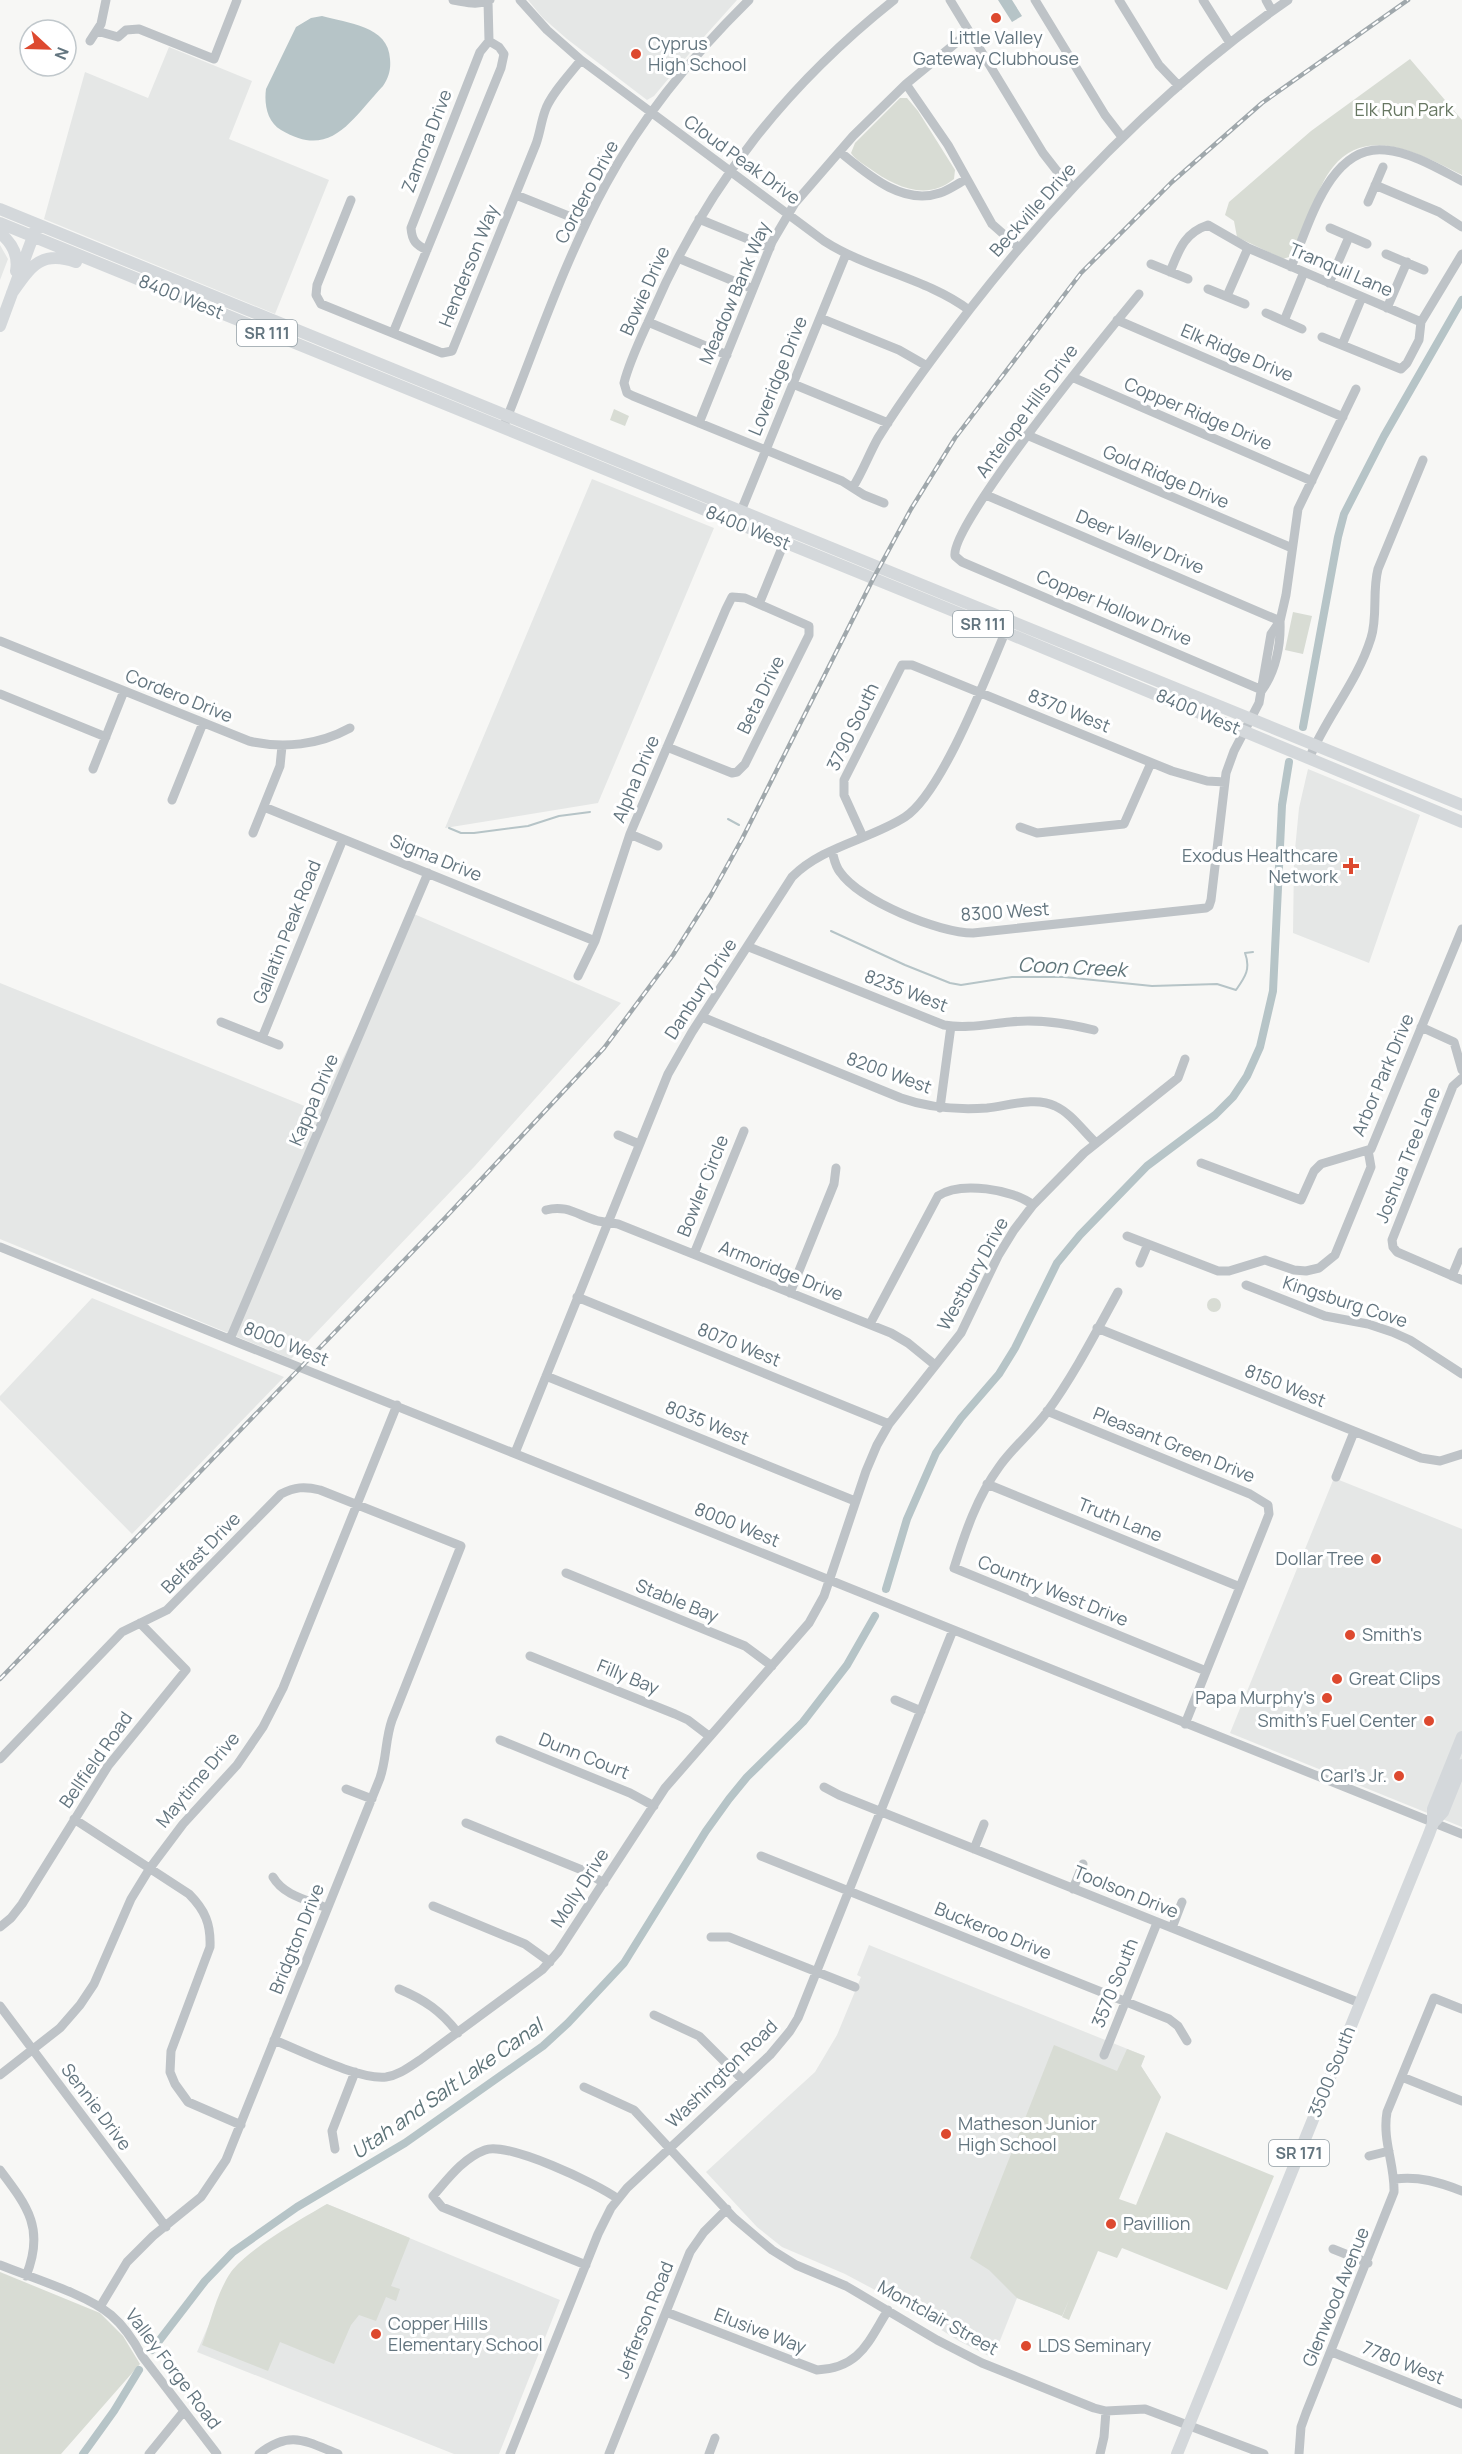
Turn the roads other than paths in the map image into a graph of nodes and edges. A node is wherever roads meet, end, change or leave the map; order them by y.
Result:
1 (106, 0) edge
2 (237, 0) edge
3 (453, 0) edge
4 (520, 0) edge
5 (749, 0) edge
6 (894, 0) edge
7 (950, 0) edge
8 (1035, 0) edge
9 (1119, 0) edge
10 (1203, 0) edge
11 (1266, 0) edge
12 (1288, 0) edge
13 (489, 1) edge
14 (1272, 11) junction
15 (97, 31) junction
16 (968, 33) junction
17 (90, 41) dead end
18 (489, 41) junction
19 (1230, 43) junction
20 (581, 60) junction
21 (906, 84) junction
22 (1179, 86) junction
23 (651, 114) junction
24 (1122, 137) junction
25 (840, 152) junction
26 (1383, 167) dead end
27 (729, 171) junction
28 (965, 180) junction
29 (1462, 181) edge
30 (1375, 185) junction
31 (1073, 187) junction
32 (516, 195) junction
33 (351, 200) dead end
34 (1368, 202) dead end
35 (0, 209) edge
36 (787, 214) junction
37 (699, 219) junction
38 (586, 223) junction
39 (0, 224) edge
40 (37, 224) junction
41 (1462, 227) edge
42 (1330, 228) dead end
43 (0, 232) edge
44 (32, 237) junction
45 (1349, 237) junction
46 (1366, 244) dead end
47 (770, 248) junction
48 (1019, 248) junction
49 (1248, 248) junction
50 (427, 250) junction
51 (846, 254) junction
52 (1386, 254) dead end
53 (1462, 254) edge
54 (678, 258) junction
55 (1407, 262) junction
56 (1151, 264) dead end
57 (1291, 267) junction
58 (1424, 270) dead end
59 (1170, 272) junction
60 (1304, 273) junction
61 (1188, 279) dead end
62 (144, 283) junction
63 (1329, 283) junction
64 (753, 289) junction
65 (1208, 289) dead end
66 (12, 293) junction
67 (1139, 294) dead end
68 (1227, 296) junction
69 (1362, 297) junction
70 (1245, 304) dead end
71 (1387, 308) junction
72 (969, 310) junction
73 (1266, 313) dead end
74 (820, 318) junction
75 (1118, 320) junction
76 (1284, 321) junction
77 (648, 322) junction
78 (1421, 322) junction
79 (0, 326) edge
80 (1302, 329) dead end
81 (393, 333) junction
82 (1322, 337) dead end
83 (1342, 345) junction
84 (727, 355) junction
85 (927, 366) junction
86 (1072, 377) junction
87 (793, 384) junction
88 (1356, 389) dead end
89 (508, 416) junction
90 (1343, 417) junction
91 (699, 423) junction
92 (888, 423) junction
93 (502, 428) junction
94 (1027, 435) junction
95 (766, 450) junction
96 (1423, 460) dead end
97 (1312, 481) junction
98 (854, 487) junction
99 (986, 495) junction
100 (884, 503) dead end
101 (741, 511) junction
102 (784, 543) junction
103 (1292, 548) junction
104 (954, 554) joint
105 (759, 604) junction
106 (1010, 620) junction
107 (1280, 621) junction
108 (1005, 632) junction
109 (0, 641) edge
110 (902, 665) joint
111 (1262, 690) junction
112 (124, 692) junction
113 (980, 693) junction
114 (0, 694) edge
115 (1252, 719) junction
116 (203, 723) junction
117 (350, 728) dead end
118 (1245, 732) junction
119 (106, 737) junction
120 (1315, 744) junction
121 (282, 746) junction
122 (667, 747) junction
123 (1309, 759) junction
124 (1151, 763) junction
125 (93, 769) dead end
126 (1225, 782) junction
127 (172, 800) dead end
128 (1462, 805) edge
129 (264, 807) junction
130 (1462, 822) edge
131 (1020, 827) dead end
132 (253, 833) dead end
133 (630, 834) junction
134 (863, 837) junction
135 (343, 838) junction
136 (658, 846) dead end
137 (832, 851) junction
138 (428, 873) junction
139 (1462, 929) edge
140 (595, 941) junction
141 (749, 946) junction
142 (578, 976) dead end
143 (702, 1017) junction
144 (221, 1022) dead end
145 (951, 1026) junction
146 (1421, 1028) junction
147 (1094, 1030) dead end
148 (262, 1038) junction
149 (279, 1045) dead end
150 (1185, 1059) dead end
151 (1462, 1070) edge
152 (1462, 1078) edge
153 (940, 1108) junction
154 (744, 1131) dead end
155 (618, 1135) dead end
156 (1095, 1143) junction
157 (639, 1144) junction
158 (1368, 1150) junction
159 (1202, 1163) dead end
160 (836, 1168) dead end
161 (1033, 1205) junction
162 (546, 1210) dead end
163 (607, 1222) junction
164 (1127, 1236) dead end
165 (1148, 1244) junction
166 (0, 1247) edge
167 (1462, 1252) edge
168 (694, 1254) junction
169 (1140, 1263) dead end
170 (1452, 1276) junction
171 (1462, 1280) edge
172 (1246, 1285) dead end
173 (1118, 1292) dead end
174 (790, 1293) junction
175 (577, 1298) junction
176 (870, 1324) junction
177 (1097, 1329) junction
178 (230, 1339) junction
179 (935, 1365) junction
180 (1462, 1374) edge
181 (546, 1376) junction
182 (397, 1405) junction
183 (1047, 1411) junction
184 (889, 1424) junction
185 (1354, 1432) junction
186 (515, 1453) junction
187 (1462, 1454) edge
188 (1336, 1477) dead end
189 (987, 1485) junction
190 (855, 1501) junction
191 (357, 1504) junction
192 (461, 1546) joint
193 (566, 1573) dead end
194 (830, 1580) junction
195 (1240, 1587) junction
196 (140, 1623) junction
197 (953, 1630) junction
198 (531, 1656) dead end
199 (772, 1666) junction
200 (1206, 1671) junction
201 (895, 1700) dead end
202 (921, 1711) junction
203 (1185, 1724) junction
204 (709, 1736) junction
205 (1462, 1737) edge
206 (500, 1740) dead end
207 (0, 1759) edge
208 (1462, 1765) edge
209 (824, 1787) dead end
210 (346, 1789) dead end
211 (372, 1799) junction
212 (654, 1806) junction
213 (880, 1812) junction
214 (74, 1820) junction
215 (466, 1823) dead end
216 (1433, 1823) junction
217 (984, 1824) dead end
218 (1462, 1834) edge
219 (974, 1850) junction
220 (761, 1856) dead end
221 (1083, 1864) dead end
222 (150, 1868) junction
223 (273, 1877) dead end
224 (604, 1883) junction
225 (1073, 1889) junction
226 (849, 1891) junction
227 (1182, 1902) dead end
228 (433, 1906) dead end
229 (327, 1908) junction
230 (1158, 1923) junction
231 (0, 1927) edge
232 (1172, 1928) junction
233 (711, 1937) dead end
234 (550, 1962) junction
235 (817, 1972) junction
236 (855, 1987) dead end
237 (399, 1989) dead end
238 (1125, 2001) junction
239 (1360, 2003) junction
240 (0, 2006) edge
241 (1462, 2009) edge
242 (654, 2015) dead end
243 (458, 2034) junction
244 (274, 2040) junction
245 (1187, 2041) dead end
246 (33, 2050) junction
247 (1104, 2055) dead end
248 (355, 2072) junction
249 (0, 2075) edge
250 (1402, 2077) junction
251 (743, 2080) junction
252 (584, 2087) dead end
253 (1462, 2101) edge
254 (241, 2125) junction
255 (670, 2147) junction
256 (335, 2149) dead end
257 (1389, 2151) junction
258 (1369, 2156) dead end
259 (0, 2170) edge
260 (1395, 2179) junction
261 (1462, 2191) edge
262 (618, 2199) junction
263 (727, 2209) junction
264 (166, 2227) junction
265 (1333, 2250) dead end
266 (1368, 2263) junction
267 (0, 2265) edge
268 (586, 2265) junction
269 (26, 2276) junction
270 (100, 2307) junction
271 (888, 2310) junction
272 (666, 2312) junction
273 (1332, 2352) junction
274 (1462, 2404) edge
275 (184, 2411) junction
276 (1106, 2411) junction
277 (1188, 2425) junction
278 (715, 2438) dead end
279 (149, 2454) edge
280 (217, 2454) edge
281 (259, 2454) edge
282 (338, 2454) edge
283 (510, 2454) edge
284 (609, 2454) edge
285 (709, 2454) edge
286 (1100, 2454) edge
287 (1177, 2454) edge
288 (1264, 2454) edge
289 (1299, 2454) edge

1 - 15 street
2 - 15 street
3 - 13 street
4 - 20 street, Cloud Peak Drive
5 - 23 street, Cordero Drive
6 - 27 street, Bowie Drive
7 - 16 street
8 - 24 street
9 - 22 street
10 - 19 street
11 - 14 street
12 - 14 street, Beckville Drive
13 - 18 street
14 - 19 street, Beckville Drive
15 - 17 street
16 - 21 street, Meadow Bank Way
16 - 31 street
18 - 50 street
18 - 50 street, Zamora Drive
19 - 22 street, Beckville Drive
20 - 23 street, Cloud Peak Drive
20 - 32 street, Henderson Way
21 - 25 street, Meadow Bank Way
21 - 28 street
22 - 24 street, Beckville Drive
23 - 27 street, Cloud Peak Drive
23 - 38 street, Cordero Drive
24 - 31 street, Beckville Drive
25 - 28 street
25 - 36 street, Meadow Bank Way
26 - 30 street
27 - 36 street, Cloud Peak Drive
27 - 37 street, Bowie Drive
28 - 48 street
29 - 57 street
30 - 34 street
30 - 41 street
31 - 48 street, Beckville Drive
32 - 38 street
32 - 81 street, Henderson Way
33 - 81 street, Henderson Way
35 - 40 main road, SR 111
36 - 47 street, Meadow Bank Way
36 - 51 street, Cloud Peak Drive
37 - 47 street
37 - 54 street, Bowie Drive
38 - 89 street, Cordero Drive
39 - 44 main road, SR 111
40 - 44 main road
40 - 89 main road, 8400 West / SR 111
42 - 45 street
43 - 66 main road
44 - 62 main road, 8400 West / SR 111
44 - 66 main road
45 - 46 street
45 - 63 street
47 - 64 street, Meadow Bank Way
48 - 72 street, Beckville Drive
49 - 57 street, Tranquil Lane
49 - 59 street, Tranquil Lane
49 - 68 street
50 - 81 street
51 - 72 street, Cloud Peak Drive
51 - 74 street, Loveridge Drive
52 - 55 street
53 - 78 street
54 - 64 street
54 - 77 street, Bowie Drive
55 - 58 street
55 - 71 street
56 - 59 street
57 - 60 street, Tranquil Lane
59 - 61 street
60 - 63 street, Tranquil Lane
60 - 76 street
62 - 66 main road
62 - 93 main road, 8400 West / SR 111
63 - 69 street, Tranquil Lane
64 - 84 street, Meadow Bank Way
65 - 68 street
66 - 79 main road
67 - 75 street, Antelope Hills Drive
68 - 70 street
69 - 71 street, Tranquil Lane
69 - 83 street
71 - 78 street, Tranquil Lane
72 - 85 street, Beckville Drive
73 - 76 street
74 - 85 street
74 - 87 street, Loveridge Drive
75 - 86 street, Antelope Hills Drive
75 - 90 street, Elk Ridge Drive
76 - 80 street
77 - 84 street
77 - 91 street, Bowie Drive
78 - 83 street
82 - 83 street
84 - 91 street, Meadow Bank Way
85 - 92 street, Beckville Drive
86 - 94 street, Antelope Hills Drive
86 - 97 street, Copper Ridge Drive
87 - 92 street
87 - 95 street, Loveridge Drive
88 - 90 street
89 - 93 street, Cordero Drive
89 - 101 main road, 8400 West / SR 111
90 - 97 street
91 - 95 street, Bowie Drive
92 - 98 street, Beckville Drive
93 - 102 main road, 8400 West / SR 111
94 - 99 street, Antelope Hills Drive
94 - 103 street, Gold Ridge Drive
95 - 98 street, Bowie Drive
95 - 101 street, Loveridge Drive
96 - 120 street
97 - 103 street
98 - 100 street, Bowie Drive
99 - 104 street, Antelope Hills Drive
99 - 107 street, Deer Valley Drive
101 - 106 main road, 8400 West / SR 111
102 - 105 street
102 - 108 main road, 8400 West / SR 111
103 - 107 street
104 - 111 street, Copper Hollow Drive
105 - 122 street, Alpha Drive
105 - 122 street, Beta Drive
106 - 108 street, Danbury Drive
106 - 115 main road, 8400 West / SR 111
107 - 111 street
108 - 113 street, Danbury Drive
108 - 118 main road, 8400 West / SR 111
109 - 112 street, Cordero Drive
110 - 113 street, 8370 West
110 - 134 street, 3790 South
111 - 115 street
112 - 116 street, Cordero Drive
112 - 119 street
113 - 124 street, 8370 West
113 - 134 street, Danbury Drive
114 - 119 street
115 - 118 street
115 - 120 main road, 8400 West / SR 111
116 - 121 street, Cordero Drive
116 - 127 street
117 - 121 street, Cordero Drive
118 - 123 main road, 8400 West / SR 111
118 - 126 street
119 - 125 street
120 - 123 street
120 - 128 main road, 8400 West / SR 111
121 - 129 street
122 - 133 street, Alpha Drive
123 - 130 main road, 8400 West / SR 111
124 - 126 street, 8370 West
124 - 131 street
126 - 137 street, 8300 West
129 - 132 street
129 - 135 street, Sigma Drive
133 - 136 street
133 - 140 street, Alpha Drive
134 - 137 street, Danbury Drive
135 - 138 street, Sigma Drive
135 - 148 street, Gallatin Peak Road
137 - 141 street, Danbury Drive
138 - 140 street, Sigma Drive
138 - 178 street, Kappa Drive
139 - 146 street, Arbor Park Drive
140 - 142 street, Alpha Drive
141 - 143 street, Danbury Drive
141 - 145 street, 8235 West
143 - 153 street, 8200 West
143 - 157 street, Danbury Drive
144 - 148 street
145 - 147 street, 8235 West
145 - 153 street
146 - 151 street
146 - 158 street, Arbor Park Drive
148 - 149 street
150 - 156 street, Westbury Drive
152 - 170 street, Joshua Tree Lane
153 - 156 street, 8200 West
154 - 168 street, Bowler Circle
155 - 157 street
156 - 161 street, Westbury Drive
157 - 163 street, Danbury Drive
158 - 159 street, Arbor Park Drive
158 - 165 street
160 - 174 street
161 - 176 street
161 - 179 street, Westbury Drive
162 - 163 street, Armoridge Drive
163 - 168 street, Armoridge Drive
163 - 175 street, Danbury Drive
164 - 165 street
165 - 169 street
166 - 178 street, 8000 West
167 - 170 street
168 - 174 street, Armoridge Drive
170 - 171 street
172 - 180 street, Kingsburg Cove
173 - 177 street, Country West Drive
174 - 176 street, Armoridge Drive
175 - 181 street, Danbury Drive
175 - 184 street, 8070 West
176 - 179 street, Armoridge Drive
177 - 183 street, Country West Drive
177 - 185 street, 8150 West
178 - 182 street, 8000 West
179 - 184 street, Westbury Drive
181 - 186 street, Danbury Drive
181 - 190 street, 8035 West
182 - 186 street, 8000 West
182 - 191 street, Maytime Drive
183 - 189 street, Country West Drive
183 - 195 street, Pleasant Green Drive
184 - 190 street, Westbury Drive
185 - 187 street, 8150 West
185 - 188 street
186 - 194 street, 8000 West
189 - 195 street, Truth Lane
189 - 200 street, Country West Drive
190 - 194 street, Westbury Drive
191 - 192 street, Belfast Drive
191 - 196 street, Belfast Drive
191 - 222 street, Maytime Drive
192 - 211 street, Bridgton Drive
193 - 199 street, Stable Bay
194 - 197 street, 8000 West
194 - 199 street, Molly Drive
195 - 200 street, Pleasant Green Drive
196 - 207 street, Belfast Drive
196 - 214 street, Bellfield Road
197 - 202 street, Washington Road
197 - 203 street, 8000 West
198 - 204 street, Filly Bay
199 - 204 street, Molly Drive
200 - 203 street, Pleasant Green Drive
201 - 202 street
202 - 213 street, Washington Road
203 - 216 street, 8000 West
204 - 212 street, Molly Drive
205 - 216 main road, 3500 South / SR 171
206 - 212 street, Dunn Court
208 - 216 main road, 3500 South / SR 171
209 - 213 street, Toolson Drive
210 - 211 street
211 - 229 street, Bridgton Drive
212 - 224 street, Molly Drive
213 - 219 street, Toolson Drive
213 - 226 street, Washington Road
214 - 222 street
214 - 231 street, Bellfield Road
215 - 224 street
216 - 218 street, 8000 West
216 - 239 main road, 3500 South / SR 171
217 - 219 street
219 - 225 street, Toolson Drive
220 - 226 street, Buckeroo Drive
221 - 225 street
222 - 246 street, Maytime Drive
222 - 254 street
223 - 229 street
224 - 234 street, Molly Drive
225 - 230 street, Toolson Drive
226 - 235 street, Washington Road
226 - 238 street, Buckeroo Drive
227 - 232 street
228 - 234 street
229 - 244 street, Bridgton Drive
230 - 232 street, Toolson Drive
230 - 238 street, 3570 South
232 - 239 street, Toolson Drive
233 - 235 street
234 - 243 street, Molly Drive
235 - 236 street
235 - 251 street, Washington Road
237 - 243 street
238 - 245 street, Buckeroo Drive
238 - 247 street, 3570 South
239 - 277 main road, 3500 South / SR 171
240 - 246 street, Sennie Drive
241 - 250 street, Glenwood Avenue
242 - 251 street
243 - 248 street, Molly Drive
244 - 248 street, Molly Drive
244 - 254 street, Bridgton Drive
246 - 249 street, Maytime Drive
246 - 264 street, Sennie Drive
248 - 256 street
250 - 253 street
250 - 257 street, Glenwood Avenue
251 - 255 street, Washington Road
252 - 255 street, Montclair Street
254 - 264 street, Bridgton Drive
255 - 262 street, Washington Road
255 - 263 street, Montclair Street
257 - 258 street
257 - 260 street, Glenwood Avenue
259 - 269 street
260 - 261 street
260 - 266 street, Glenwood Avenue
262 - 268 street, Washington Road
262 - 268 street
263 - 271 street, Montclair Street
263 - 272 street, Jefferson Road
264 - 270 street, Bridgton Drive
265 - 266 street
266 - 273 street, Glenwood Avenue
267 - 269 street, Valley Forge Road
268 - 283 street, Washington Road
269 - 270 street, Valley Forge Road
270 - 275 street, Valley Forge Road
271 - 272 street, Elusive Way
271 - 276 street, Montclair Street
272 - 284 street, Jefferson Road
273 - 274 street, 7780 West
273 - 289 street, Glenwood Avenue
275 - 279 street
275 - 280 street, Valley Forge Road
276 - 277 street, Montclair Street
276 - 286 street
277 - 287 main road, 3500 South / SR 171
277 - 288 street, Montclair Street
278 - 285 street
281 - 282 street

